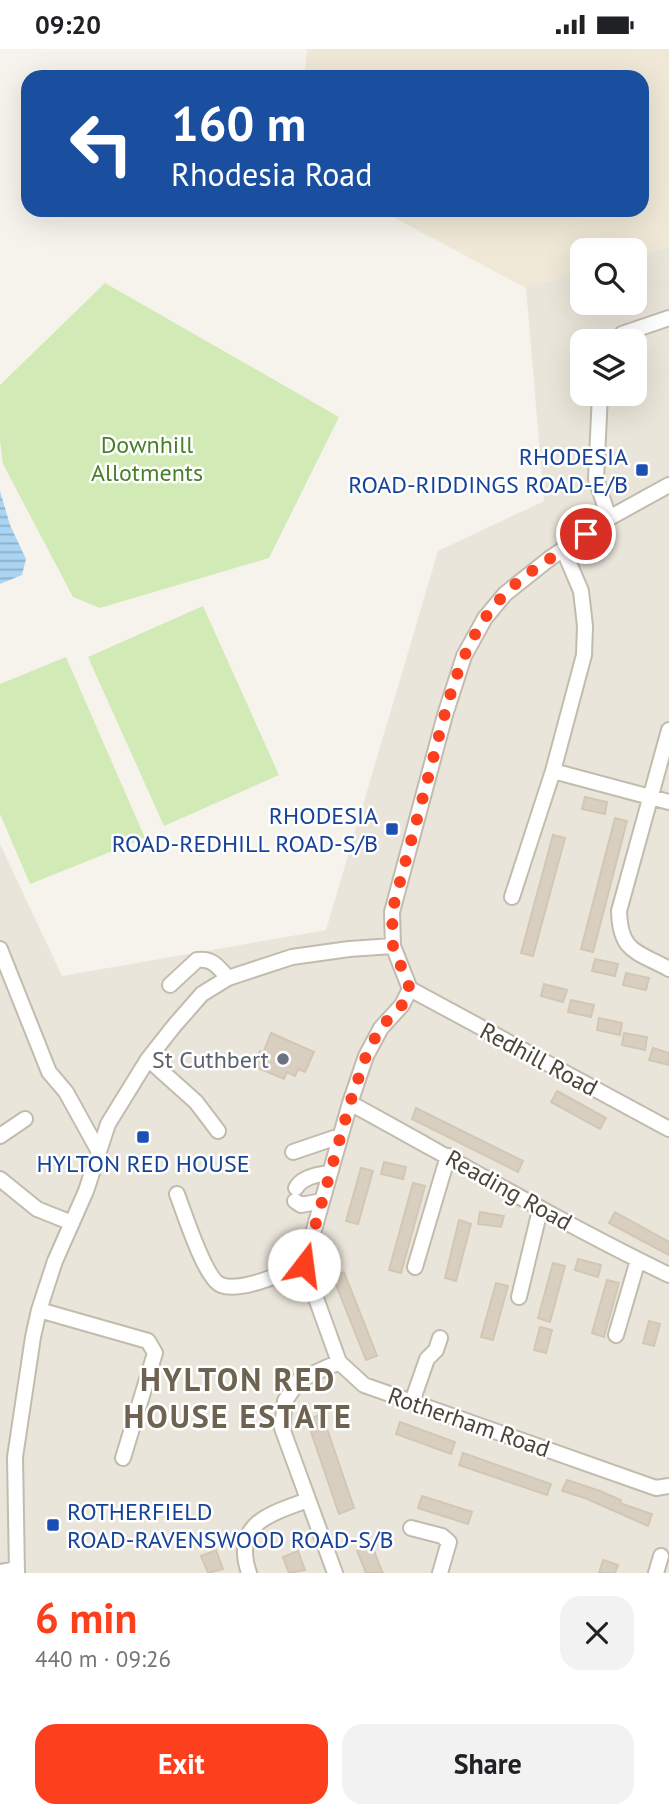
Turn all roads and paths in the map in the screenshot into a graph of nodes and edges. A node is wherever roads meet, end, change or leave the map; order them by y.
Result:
1 (669, 318) edge
2 (637, 329) edge
3 (599, 406) edge
4 (669, 485) edge
5 (608, 518) junction
6 (564, 551) junction
7 (669, 730) edge
8 (552, 771) junction
9 (650, 797) junction
10 (669, 802) edge
11 (512, 898) dead end
12 (393, 946) junction
13 (0, 949) edge
14 (669, 969) edge
15 (5, 974) edge
16 (228, 978) junction
17 (170, 985) dead end
18 (410, 989) junction
19 (148, 1059) junction
20 (350, 1103) junction
21 (24, 1119) dead end
22 (669, 1129) edge
23 (218, 1131) dead end
24 (0, 1136) edge
25 (340, 1136) junction
26 (98, 1150) junction
27 (293, 1151) dead end
28 (448, 1156) junction
29 (331, 1169) junction
30 (0, 1178) edge
31 (177, 1194) dead end
32 (322, 1201) junction
33 (540, 1210) junction
34 (72, 1223) junction
35 (638, 1260) junction
36 (304, 1265) junction
37 (415, 1267) dead end
38 (669, 1275) edge
39 (519, 1297) dead end
40 (38, 1311) junction
41 (616, 1335) dead end
42 (440, 1338) dead end
43 (339, 1362) junction
44 (412, 1402) junction
45 (123, 1458) dead end
46 (669, 1486) edge
47 (308, 1500) junction
48 (411, 1528) dead end
49 (662, 1556) dead end
50 (17, 1571) edge
51 (0, 1572) edge
52 (248, 1573) edge
53 (335, 1573) edge
54 (440, 1573) edge
55 (656, 1573) edge

1 - 2 street
3 - 5 street
4 - 5 street
5 - 6 street
6 - 8 street
6 - 12 street
7 - 9 street
8 - 9 street
8 - 11 street
9 - 10 street
9 - 14 street
12 - 16 street
12 - 18 street
13 - 15 street
15 - 26 street
16 - 17 street
16 - 19 street
18 - 20 street
18 - 22 street, Redhill Road
19 - 23 street
19 - 26 street
20 - 25 street
20 - 28 street, Reading Road
21 - 24 street
25 - 27 street
25 - 29 street
26 - 34 street
28 - 33 street, Reading Road
28 - 37 street
29 - 32 street
29 - 32 street
30 - 34 street
31 - 36 street
32 - 36 street
33 - 35 street, Reading Road
33 - 39 street
34 - 40 street
35 - 38 street, Reading Road
35 - 41 street
36 - 43 street, Rotherham Road
40 - 45 street
40 - 50 street
42 - 44 street
43 - 44 street, Rotherham Road
43 - 47 street
44 - 46 street, Rotherham Road
47 - 52 street
47 - 53 street
48 - 54 street
49 - 55 street
50 - 51 street

